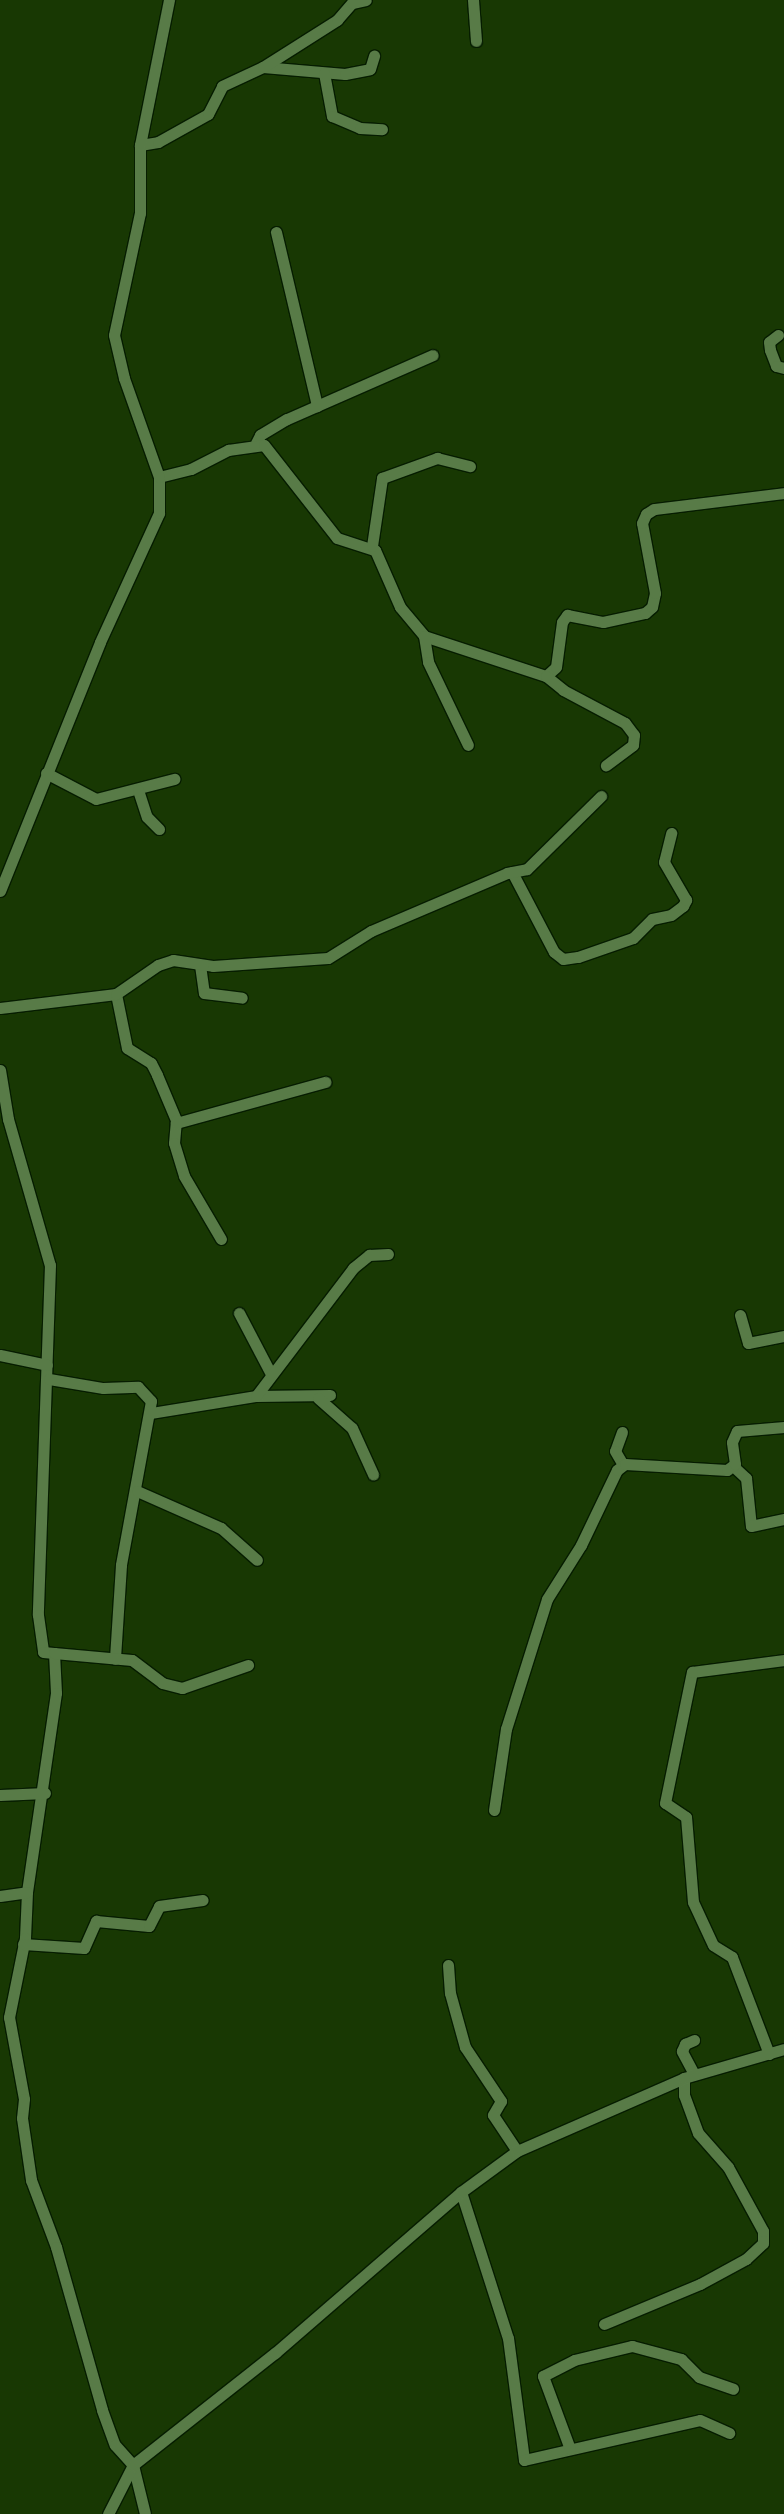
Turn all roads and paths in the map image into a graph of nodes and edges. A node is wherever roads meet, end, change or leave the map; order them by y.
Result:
1 (169, 0) edge
2 (366, 0) edge
3 (473, 0) edge
4 (476, 41) dead end
5 (374, 56) dead end
6 (263, 67) junction
7 (324, 73) junction
8 (382, 129) dead end
9 (140, 145) junction
10 (276, 232) dead end
11 (778, 335) dead end
12 (433, 356) dead end
13 (784, 368) edge
14 (317, 406) junction
15 (256, 443) junction
16 (470, 466) dead end
17 (159, 476) junction
18 (784, 493) edge
19 (372, 546) junction
20 (424, 636) junction
21 (546, 676) junction
22 (468, 744) dead end
23 (606, 765) dead end
24 (46, 773) junction
25 (174, 779) dead end
26 (138, 790) junction
27 (601, 796) dead end
28 (159, 829) dead end
29 (671, 833) dead end
30 (512, 872) junction
31 (0, 892) edge
32 (200, 965) junction
33 (116, 994) junction
34 (242, 998) dead end
35 (0, 1008) edge
36 (0, 1070) edge
37 (325, 1082) dead end
38 (176, 1123) junction
39 (221, 1239) dead end
40 (388, 1254) dead end
41 (239, 1313) dead end
42 (740, 1315) dead end
43 (784, 1336) edge
44 (0, 1355) edge
45 (46, 1365) junction
46 (270, 1372) junction
47 (49, 1379) junction
48 (330, 1395) dead end
49 (256, 1396) junction
50 (318, 1398) junction
51 (151, 1413) junction
52 (784, 1427) edge
53 (622, 1432) dead end
54 (623, 1465) junction
55 (733, 1466) junction
56 (373, 1474) dead end
57 (137, 1491) junction
58 (784, 1519) edge
59 (257, 1560) dead end
60 (54, 1654) junction
61 (115, 1659) junction
62 (784, 1660) edge
63 (248, 1665) dead end
64 (44, 1793) junction
65 (0, 1795) edge
66 (494, 1810) dead end
67 (27, 1892) junction
68 (0, 1896) edge
69 (203, 1900) dead end
70 (23, 1944) junction
71 (448, 1965) dead end
72 (694, 2040) dead end
73 (784, 2049) edge
74 (769, 2054) junction
75 (689, 2076) junction
76 (517, 2151) junction
77 (461, 2192) junction
78 (604, 2324) dead end
79 (733, 2389) dead end
80 (729, 2433) dead end
81 (570, 2449) junction
82 (133, 2465) junction
83 (108, 2514) edge
84 (145, 2514) edge

1 - 9 street
2 - 6 street
3 - 4 street
5 - 7 street
6 - 7 street
6 - 9 street
7 - 8 street
9 - 17 street
10 - 14 street
11 - 13 street
12 - 14 street
14 - 15 street
15 - 17 street
15 - 19 street
16 - 19 street
17 - 24 street
18 - 21 street
19 - 20 street
20 - 21 street
20 - 22 street
21 - 23 street
24 - 26 street
24 - 31 street
25 - 26 street
26 - 28 street
27 - 30 street
29 - 30 street
30 - 32 street
32 - 33 street
32 - 34 street
33 - 35 street
33 - 38 street
36 - 45 street
37 - 38 street
38 - 39 street
40 - 46 street
41 - 46 street
42 - 43 street
44 - 45 street
45 - 47 street
46 - 49 street
47 - 51 street
47 - 60 street
48 - 50 street
49 - 50 street
49 - 51 street
50 - 56 street
51 - 57 street
52 - 55 street
53 - 54 street
54 - 55 street
54 - 66 street
55 - 58 street
57 - 59 street
57 - 61 street
60 - 61 street
60 - 64 street
61 - 63 street
62 - 74 street
64 - 65 street
64 - 67 street
67 - 68 street
67 - 70 street
69 - 70 street
70 - 82 street
71 - 76 street
72 - 75 street
73 - 74 street
74 - 75 street
75 - 76 street
75 - 78 street
76 - 77 street
77 - 81 street
77 - 82 street
79 - 81 street
80 - 81 street
82 - 83 street
82 - 84 street

